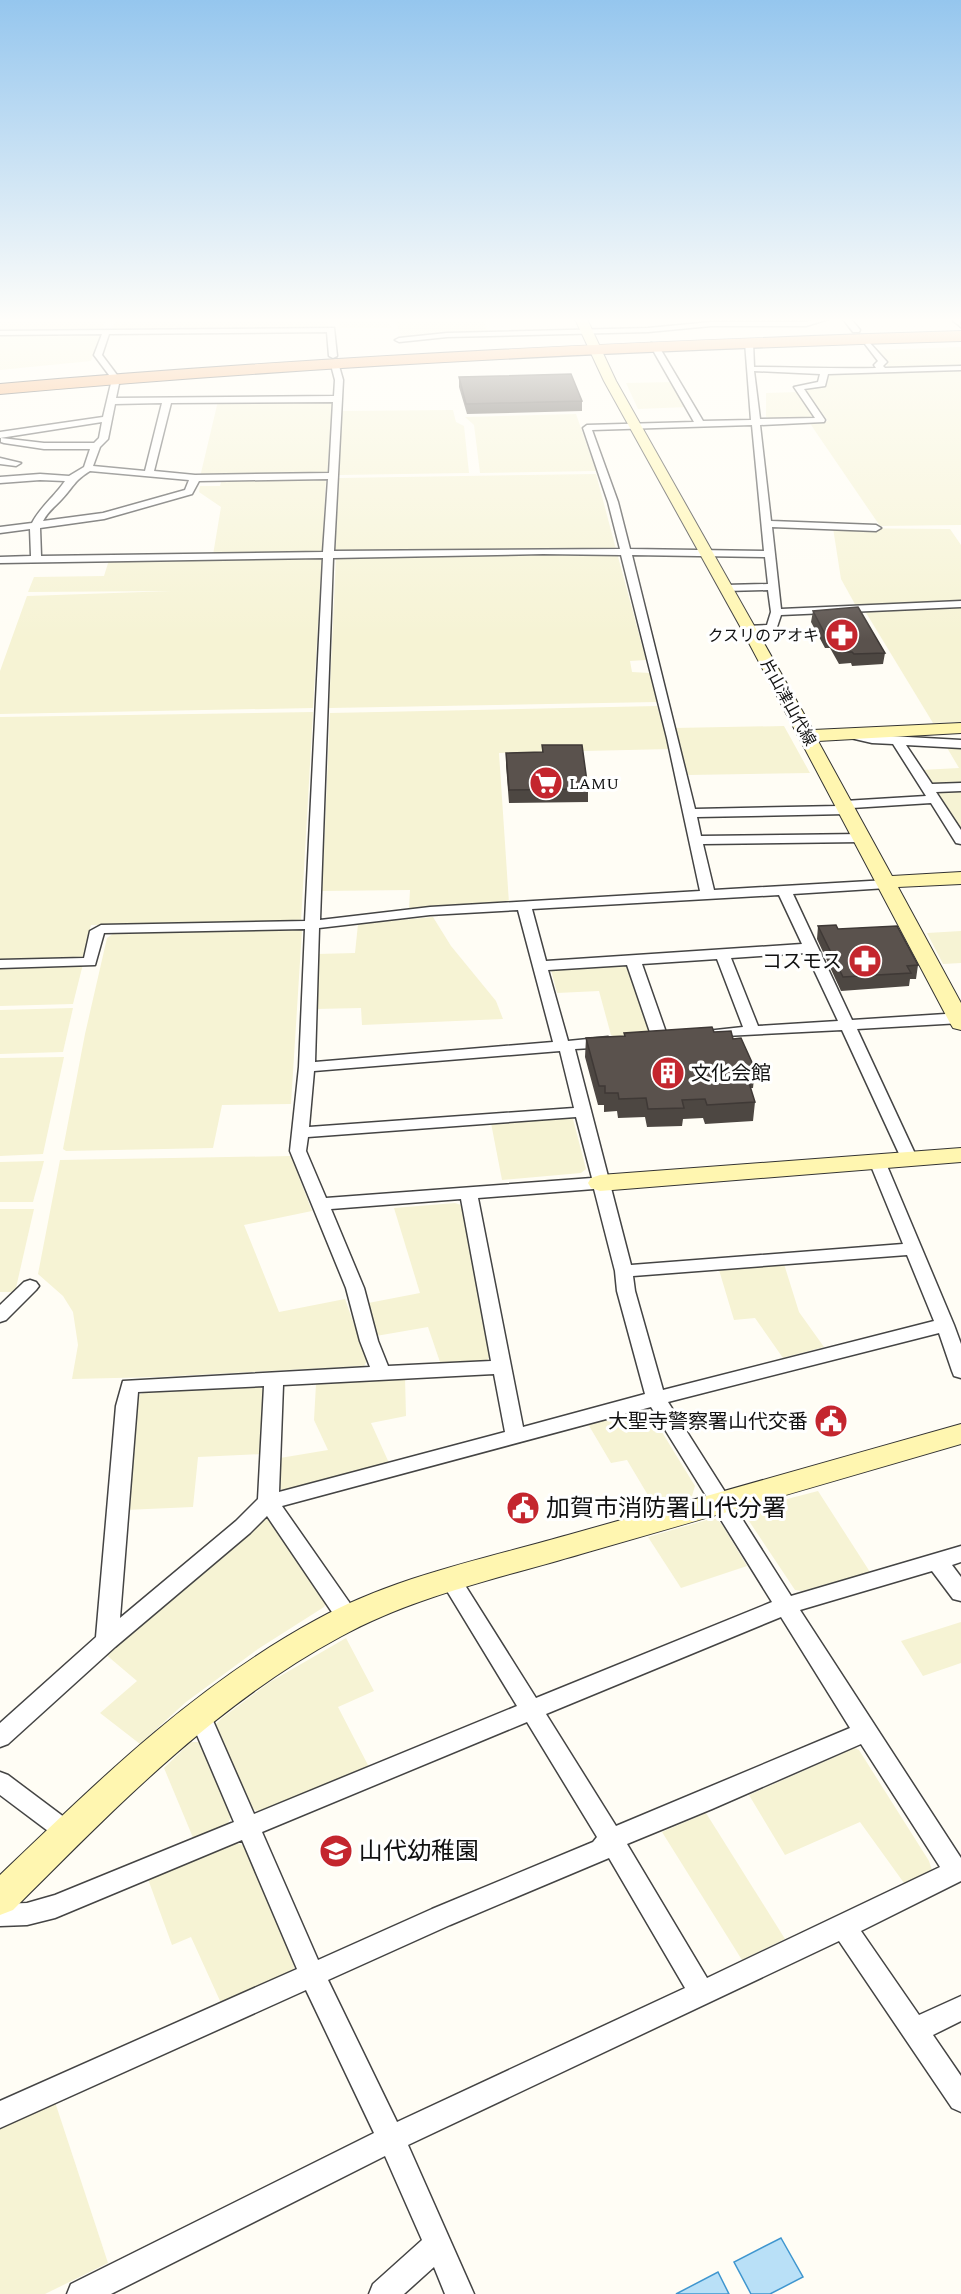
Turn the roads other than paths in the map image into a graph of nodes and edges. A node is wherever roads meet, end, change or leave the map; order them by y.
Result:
1 (59, 426) edge
2 (105, 426) edge
3 (161, 426) edge
4 (336, 426) edge
5 (657, 426) edge
6 (756, 426) edge
7 (637, 427) junction
8 (0, 435) edge
9 (0, 440) edge
10 (96, 446) junction
11 (0, 461) edge
12 (16, 463) dead end
13 (88, 468) junction
14 (149, 473) junction
15 (334, 476) junction
16 (195, 478) junction
17 (71, 479) junction
18 (0, 480) edge
19 (766, 525) junction
20 (35, 527) junction
21 (876, 528) dead end
22 (0, 530) edge
23 (624, 551) junction
24 (704, 552) junction
25 (330, 555) junction
26 (770, 555) junction
27 (36, 559) junction
28 (0, 560) edge
29 (774, 587) junction
30 (725, 588) junction
31 (961, 604) edge
32 (776, 612) junction
33 (749, 628) junction
34 (961, 728) edge
35 (850, 734) junction
36 (807, 736) junction
37 (928, 736) junction
38 (897, 740) junction
39 (961, 744) edge
40 (961, 787) edge
41 (932, 794) junction
42 (846, 807) junction
43 (690, 813) junction
44 (959, 834) edge
45 (862, 838) junction
46 (696, 840) junction
47 (961, 878) edge
48 (886, 883) junction
49 (784, 891) junction
50 (708, 895) junction
51 (525, 906) junction
52 (311, 925) junction
53 (811, 948) junction
54 (723, 955) junction
55 (633, 960) junction
56 (0, 964) edge
57 (542, 966) junction
58 (960, 1019) edge
59 (848, 1024) junction
60 (752, 1032) junction
61 (695, 1035) edge
62 (660, 1038) edge
63 (625, 1040) edge
64 (564, 1045) junction
65 (307, 1067) junction
66 (582, 1112) junction
67 (299, 1133) junction
68 (961, 1155) edge
69 (909, 1158) junction
70 (877, 1161) junction
71 (600, 1183) junction
72 (468, 1192) junction
73 (319, 1204) junction
74 (912, 1249) junction
75 (624, 1271) junction
76 (30, 1286) dead end
77 (0, 1316) edge
78 (945, 1325) junction
79 (500, 1367) junction
80 (961, 1371) edge
81 (381, 1372) junction
82 (274, 1378) junction
83 (656, 1399) junction
84 (961, 1434) edge
85 (515, 1435) junction
86 (268, 1502) junction
87 (721, 1503) junction
88 (961, 1554) edge
89 (936, 1560) junction
90 (451, 1580) junction
91 (961, 1593) edge
92 (785, 1606) junction
93 (348, 1618) junction
94 (106, 1641) junction
95 (533, 1711) junction
96 (199, 1714) junction
97 (865, 1732) junction
98 (0, 1737) edge
99 (0, 1782) edge
100 (249, 1826) junction
101 (68, 1833) junction
102 (611, 1839) junction
103 (959, 1870) edge
104 (0, 1899) edge
105 (0, 1915) edge
106 (844, 1927) junction
107 (313, 1977) junction
108 (702, 1994) junction
109 (961, 2008) edge
110 (914, 2031) junction
111 (961, 2098) edge
112 (0, 2115) edge
113 (391, 2139) junction
114 (438, 2244) junction
115 (90, 2292) edge
116 (383, 2294) edge
117 (460, 2294) edge

1 - 8 street
2 - 10 street
3 - 14 street
4 - 15 street
5 - 7 street
6 - 19 street
7 - 23 street
7 - 24 main road, 片山津山代線
9 - 10 street
10 - 13 street
11 - 12 street
13 - 14 street
13 - 17 street
14 - 16 street
15 - 16 street
15 - 25 street
16 - 20 street
17 - 18 street
17 - 20 street
19 - 21 street
19 - 26 street
20 - 22 street
20 - 27 street
23 - 24 street
23 - 25 street
23 - 43 street
24 - 26 street
24 - 30 main road, 片山津山代線
25 - 27 street
25 - 52 street
26 - 29 street
27 - 28 street
29 - 30 street
29 - 32 street
30 - 33 main road, 片山津山代線
31 - 32 street
32 - 33 street
33 - 36 main road, 片山津山代線
34 - 37 main road
35 - 36 main road
35 - 37 main road
35 - 38 street
36 - 42 main road, 片山津山代線
37 - 38 street
37 - 39 street
38 - 41 street
40 - 41 street
41 - 42 street
41 - 44 street
42 - 43 street
42 - 45 main road, 片山津山代線
43 - 46 street
45 - 46 street
45 - 48 main road, 片山津山代線
46 - 50 street
47 - 48 main road
48 - 49 street
48 - 58 main road, 片山津山代線
49 - 50 street
49 - 53 street
50 - 51 street
51 - 52 street
51 - 57 street
52 - 56 street
52 - 65 street
53 - 54 street
53 - 59 street
54 - 55 street
54 - 60 street
55 - 57 street
55 - 62 street
57 - 64 street
58 - 59 street
59 - 60 street
59 - 69 street
60 - 61 street
63 - 64 street
64 - 65 street
64 - 66 street
65 - 67 street
66 - 67 street
66 - 71 street
67 - 73 street
68 - 69 main road
69 - 70 main road
70 - 71 main road
70 - 74 street
71 - 72 street
71 - 75 street
72 - 73 street
72 - 79 street
73 - 81 street
74 - 75 street
74 - 78 street
75 - 83 street
76 - 77 street
78 - 80 street
78 - 83 street
79 - 81 street
79 - 85 street
81 - 82 street
82 - 86 street
82 - 94 street
83 - 85 street
83 - 87 street
84 - 87 main road
85 - 86 street
86 - 93 street
86 - 94 street
87 - 90 main road
87 - 92 street
88 - 89 street
89 - 91 street
89 - 92 street
90 - 93 main road
90 - 95 street
92 - 95 street
92 - 97 street
93 - 96 main road
94 - 98 street
95 - 100 street
95 - 102 street
96 - 100 street
96 - 101 main road
97 - 102 street
97 - 103 street
99 - 101 street
100 - 105 street
100 - 107 street
101 - 104 main road
102 - 107 street
102 - 108 street
103 - 106 street
106 - 108 street
106 - 110 street
107 - 112 street
107 - 113 street
108 - 113 street
109 - 110 street
110 - 111 street
113 - 114 street
113 - 115 street
114 - 116 street
114 - 117 street

